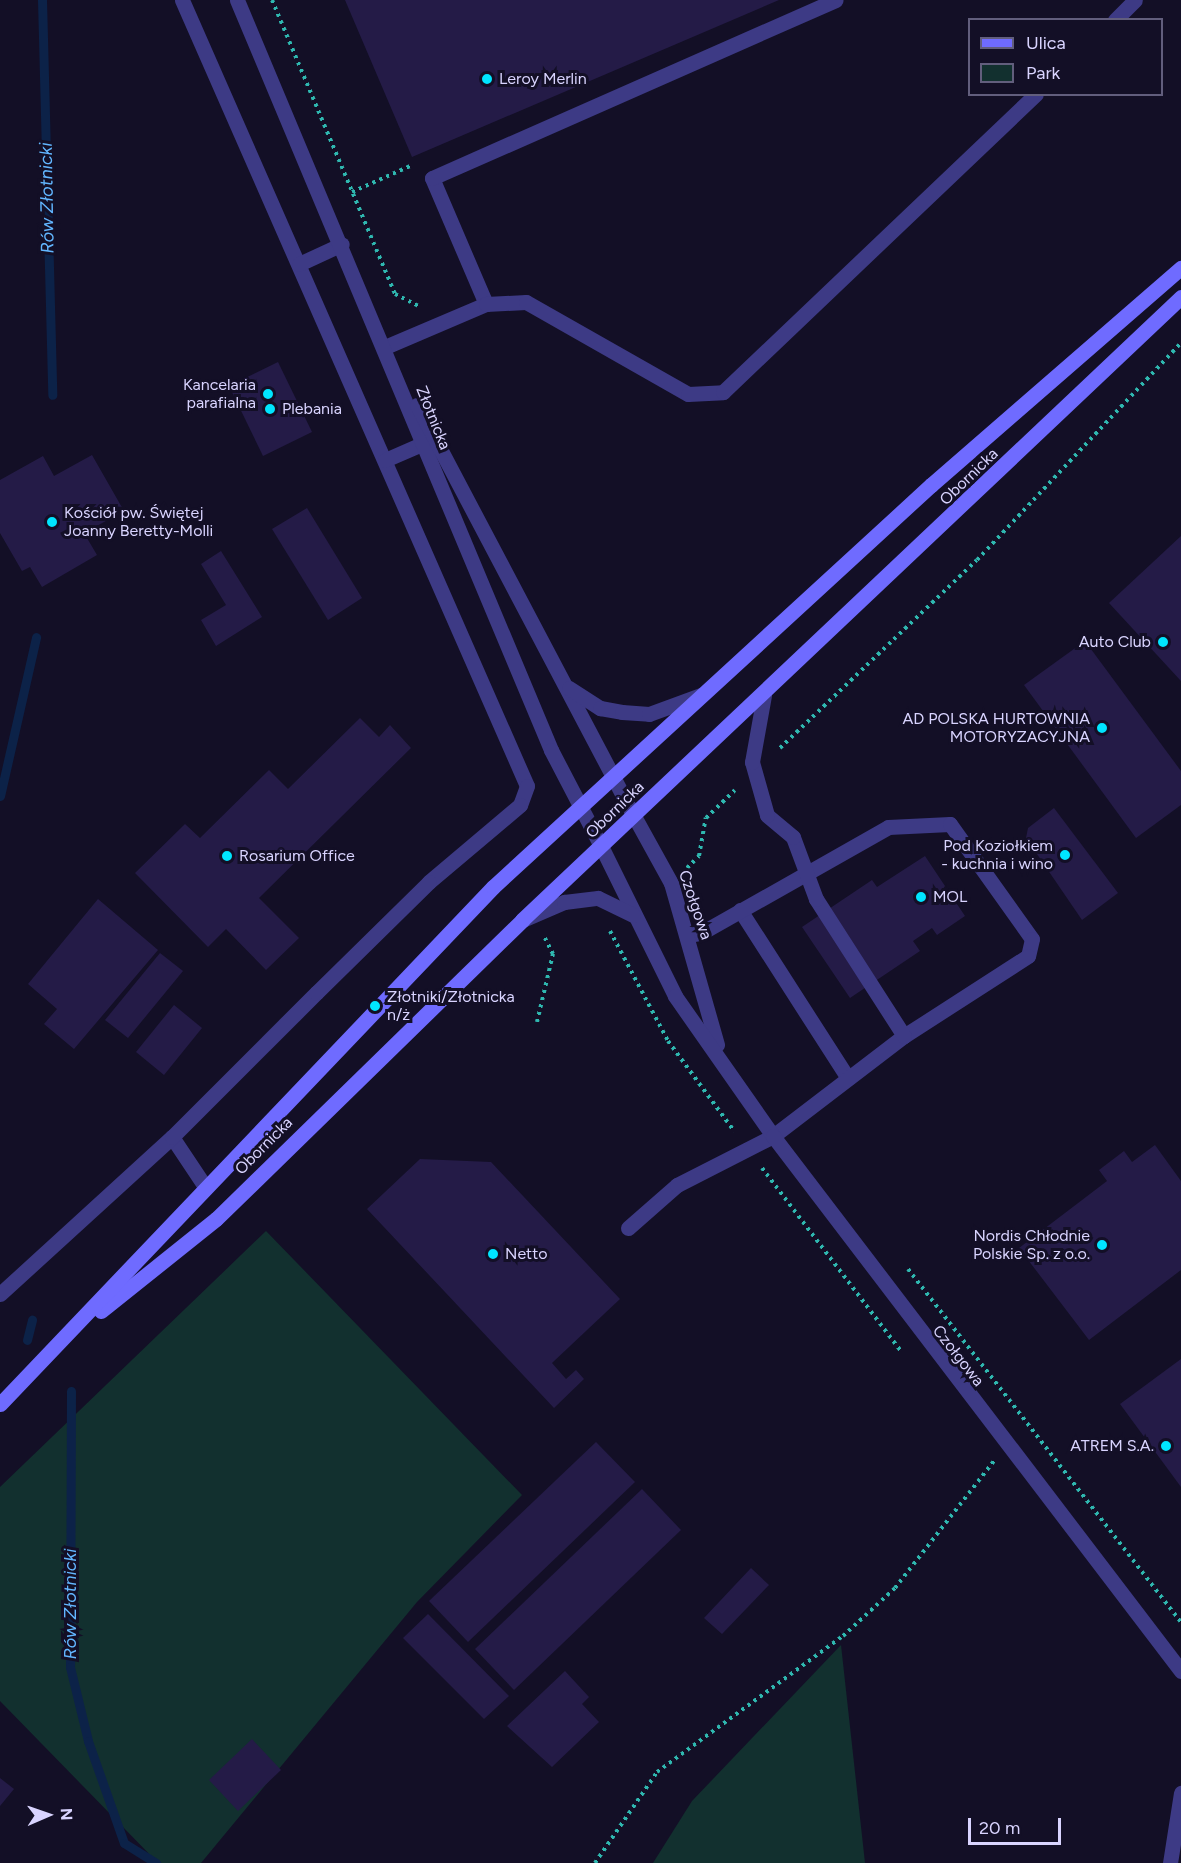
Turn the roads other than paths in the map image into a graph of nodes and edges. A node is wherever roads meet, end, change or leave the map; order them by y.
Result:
1 (182, 0) edge
2 (237, 0) edge
3 (836, 0) edge
4 (1135, 0) edge
5 (1117, 18) edge
6 (1034, 96) edge
7 (342, 244) junction
8 (299, 264) junction
9 (1181, 268) edge
10 (1181, 297) edge
11 (486, 304) junction
12 (386, 347) junction
13 (424, 442) junction
14 (385, 460) junction
15 (569, 688) junction
16 (700, 695) junction
17 (764, 695) junction
18 (613, 778) junction
19 (579, 807) junction
20 (634, 816) junction
21 (602, 848) junction
22 (806, 872) junction
23 (740, 910) junction
24 (633, 915) junction
25 (522, 920) junction
26 (687, 935) junction
27 (904, 1036) junction
28 (719, 1054) junction
29 (848, 1078) junction
30 (773, 1136) junction
31 (172, 1137) junction
32 (204, 1185) junction
33 (628, 1228) dead end
34 (0, 1294) edge
35 (66, 1340) junction
36 (0, 1404) edge
37 (1181, 1671) edge
38 (1181, 1793) edge
39 (1170, 1863) edge

1 - 8 street
2 - 7 street, Złotnicka
3 - 11 street
4 - 5 street
6 - 11 street
7 - 8 street
7 - 12 street, Złotnicka
8 - 14 street
9 - 16 main road, Obornicka
10 - 17 main road, Obornicka
11 - 12 street
12 - 13 street, Złotnicka
12 - 15 street, Czołgowa
13 - 14 street
13 - 19 street, Złotnicka
14 - 31 street
15 - 16 street
15 - 18 street, Czołgowa
16 - 18 main road, Obornicka
17 - 20 main road, Obornicka
17 - 22 street
18 - 19 main road, Obornicka
18 - 20 street, Czołgowa
19 - 21 street, Złotnicka
19 - 32 main road, Obornicka
20 - 21 main road, Obornicka
20 - 26 street, Czołgowa
21 - 24 street, Czołgowa
21 - 25 main road, Obornicka
22 - 23 street
22 - 27 street
22 - 27 street
23 - 26 street
23 - 29 street
24 - 25 street
24 - 28 street, Czołgowa
25 - 35 main road, Obornicka
26 - 28 street, Czołgowa
27 - 29 street
28 - 30 street, Czołgowa
29 - 30 street
30 - 33 street
30 - 37 street, Czołgowa
31 - 32 street
31 - 34 street
32 - 35 main road, Obornicka
35 - 36 main road, Obornicka
38 - 39 street

